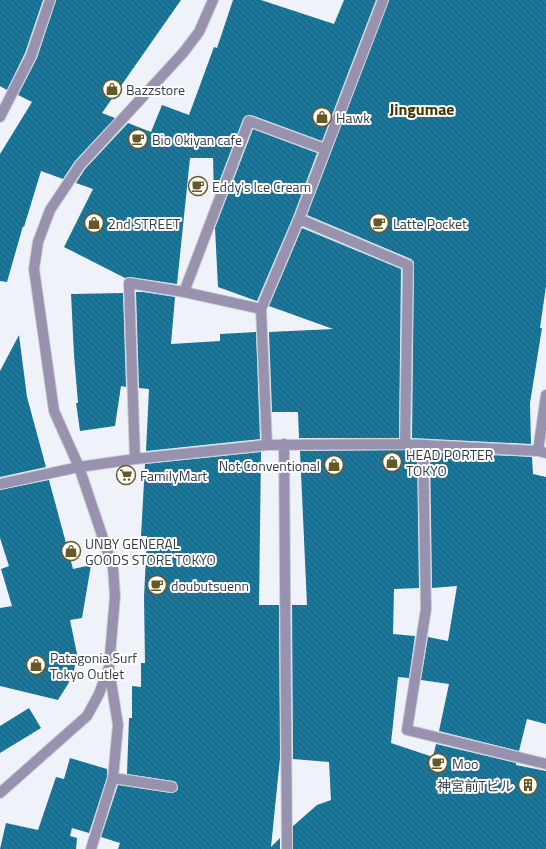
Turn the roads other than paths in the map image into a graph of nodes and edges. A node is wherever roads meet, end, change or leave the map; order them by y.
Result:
1 (50, 0) edge
2 (213, 0) edge
3 (383, 0) edge
4 (0, 117) edge
5 (326, 149) junction
6 (299, 219) junction
7 (184, 292) junction
8 (261, 309) junction
9 (546, 395) edge
10 (284, 444) junction
11 (405, 444) junction
12 (267, 445) junction
13 (423, 445) junction
14 (542, 452) edge
15 (136, 459) junction
16 (79, 467) junction
17 (0, 484) edge
18 (109, 668) junction
19 (546, 764) edge
20 (113, 778) junction
21 (172, 788) dead end
22 (0, 793) edge
23 (91, 849) edge
24 (287, 849) edge

1 - 4 street
2 - 16 street
3 - 5 street
5 - 6 street
5 - 7 street
6 - 8 street
6 - 11 street
7 - 8 street
7 - 15 street
8 - 12 street
9 - 14 street
10 - 11 street
10 - 12 street
10 - 24 street
11 - 13 street
12 - 15 street
13 - 14 street
13 - 19 street
15 - 16 street
16 - 17 street
16 - 18 street
18 - 20 street
18 - 22 street
20 - 21 street
20 - 23 street

